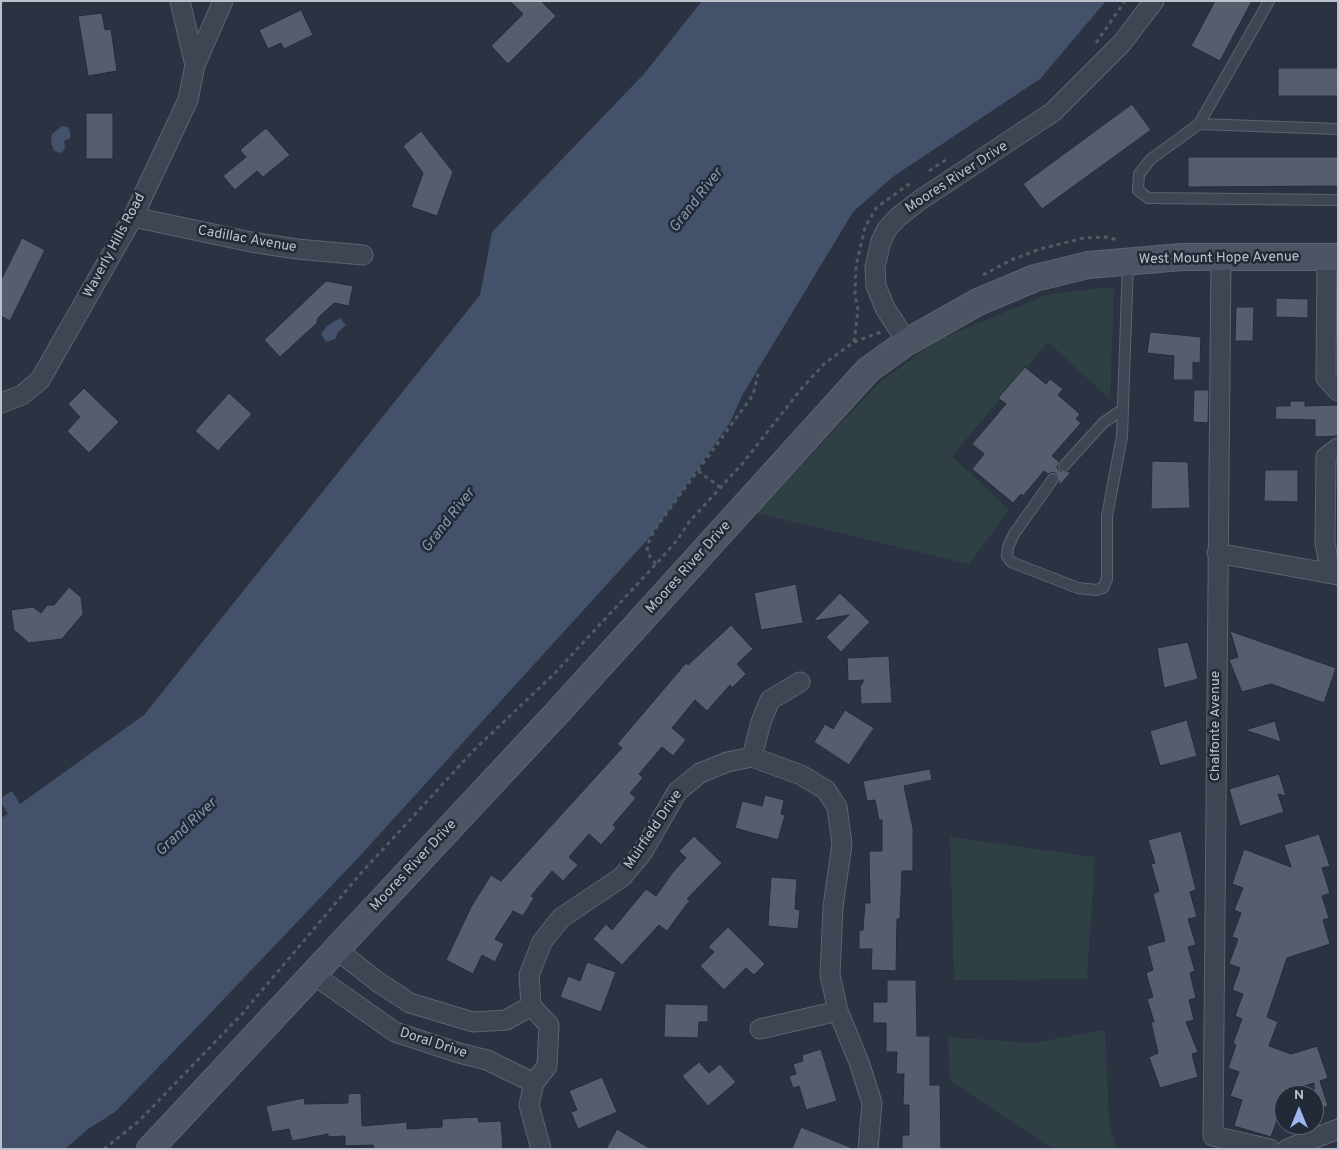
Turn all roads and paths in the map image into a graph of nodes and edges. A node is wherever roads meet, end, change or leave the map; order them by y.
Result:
1 (180, 1) edge
2 (223, 1) edge
3 (1125, 1) edge
4 (1154, 1) edge
5 (1270, 1) edge
6 (1093, 47) dead end
7 (195, 64) junction
8 (1198, 124) junction
9 (1338, 129) edge
10 (952, 157) dead end
11 (924, 174) dead end
12 (918, 178) dead end
13 (1338, 200) edge
14 (133, 217) junction
15 (363, 254) dead end
16 (1221, 257) junction
17 (1332, 257) edge
18 (1128, 260) junction
19 (907, 342) junction
20 (758, 374) dead end
21 (1338, 391) edge
22 (1, 403) edge
23 (1123, 409) junction
24 (1338, 448) edge
25 (1064, 466) dead end
26 (698, 471) junction
27 (1053, 479) dead end
28 (720, 488) junction
29 (1217, 553) junction
30 (656, 564) junction
31 (1338, 570) edge
32 (1338, 576) edge
33 (800, 682) dead end
34 (752, 757) junction
35 (336, 950) junction
36 (314, 975) junction
37 (531, 1006) junction
38 (838, 1011) junction
39 (760, 1029) dead end
40 (534, 1083) junction
41 (1338, 1129) edge
42 (104, 1149) edge
43 (150, 1149) edge
44 (541, 1149) edge
45 (868, 1149) edge
46 (1270, 1149) edge
47 (1287, 1149) edge

1 - 7 street, Waverly Hills Road
2 - 7 street, Waverly Hills Road
3 - 6 path
4 - 19 street, Moores River Drive
5 - 8 lane
7 - 14 street, Waverly Hills Road
8 - 9 lane
8 - 13 lane
10 - 11 path
12 - 28 path
14 - 15 street, Cadillac Avenue
14 - 22 street, Waverly Hills Road
16 - 17 street, West Mount Hope Avenue
16 - 18 street, West Mount Hope Avenue
16 - 29 street, Chalfonte Avenue
17 - 21 street
18 - 19 street, West Mount Hope Avenue
18 - 23 lane
19 - 35 street, Moores River Drive
20 - 26 path
23 - 25 lane
23 - 27 lane
24 - 31 street
26 - 28 path
26 - 30 path
28 - 30 path
29 - 32 street
29 - 46 street, Chalfonte Avenue
30 - 42 path
33 - 34 street
34 - 37 street, Muirfield Drive
34 - 38 street
35 - 36 street, Moores River Drive
35 - 37 street
36 - 40 street, Doral Drive
36 - 43 street, Moores River Drive
37 - 40 street
38 - 39 street
38 - 45 street
40 - 44 street
41 - 47 street

